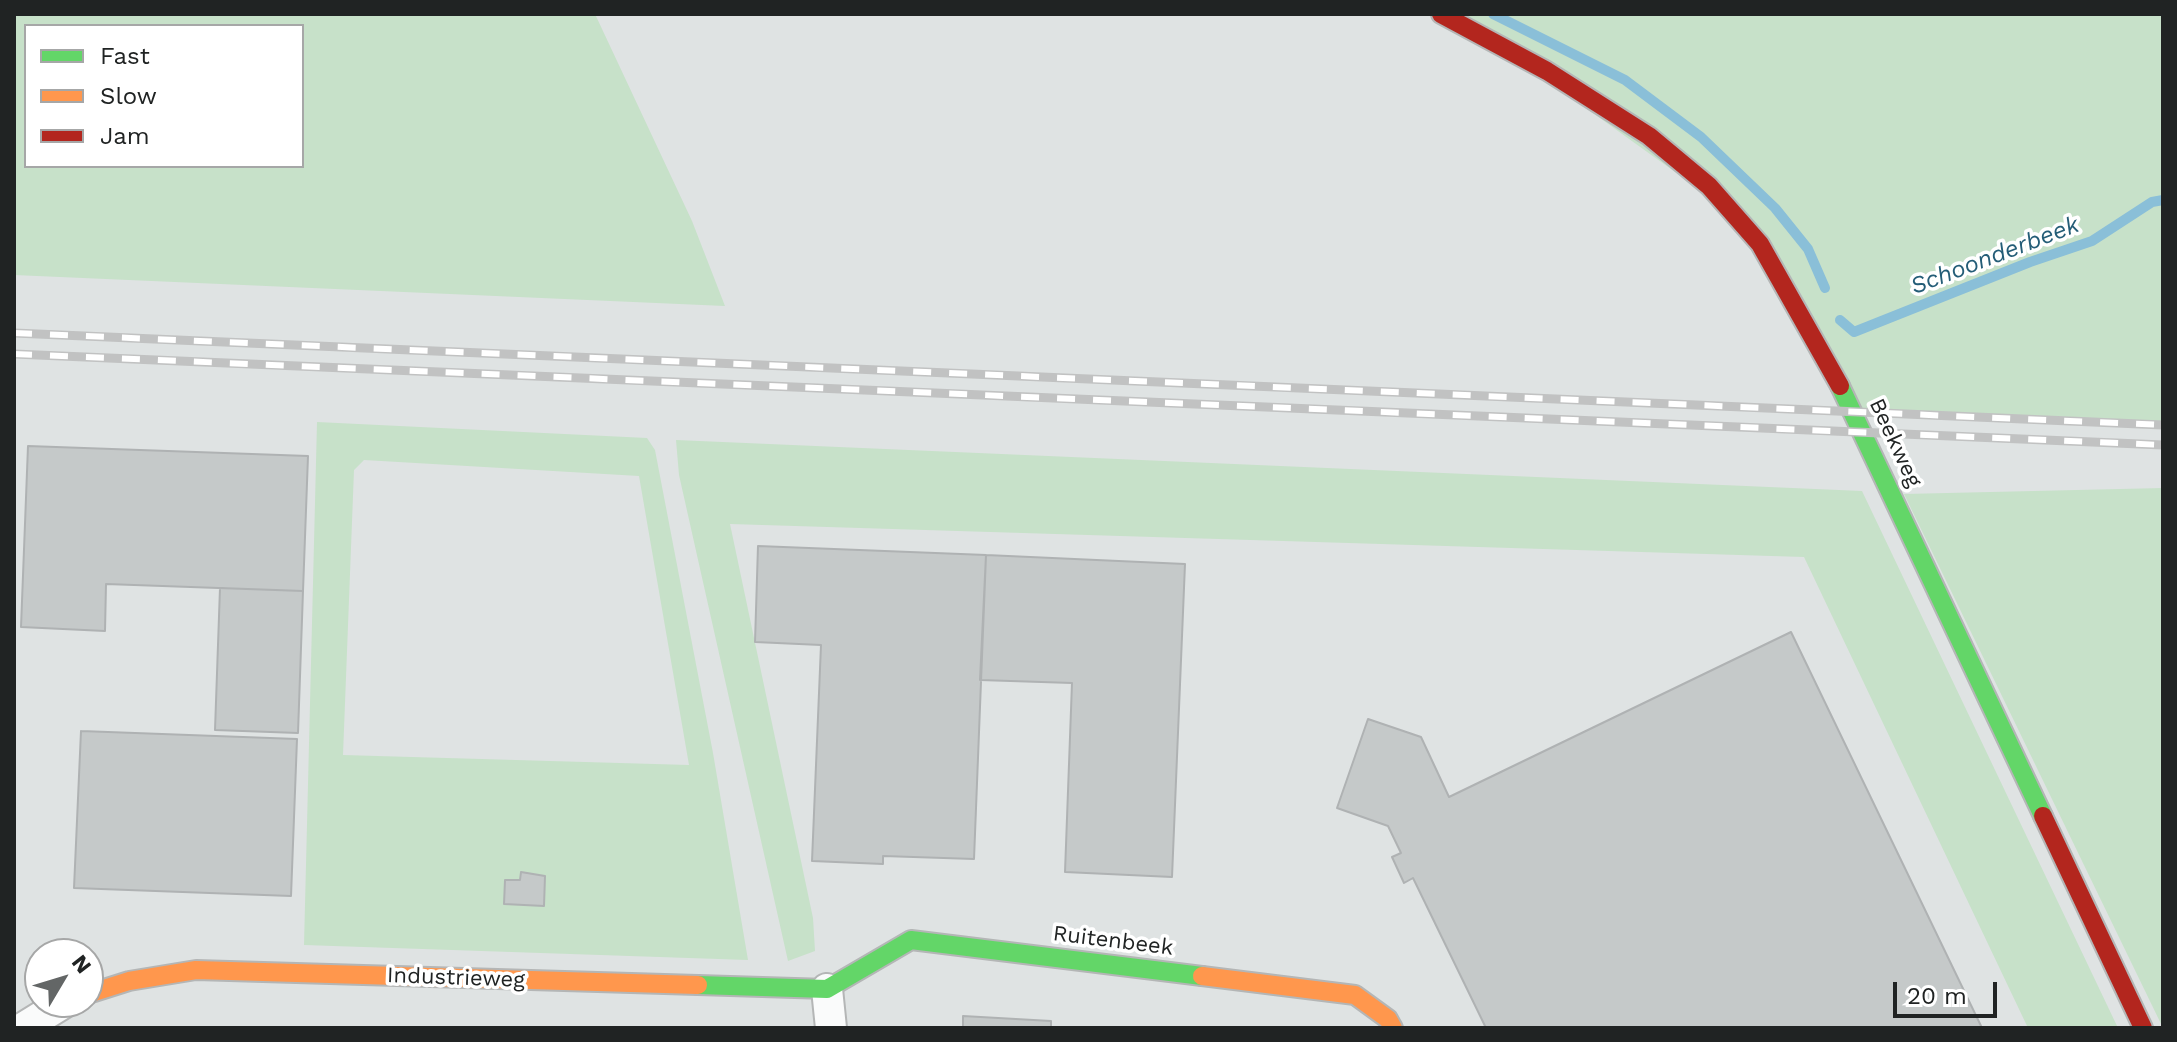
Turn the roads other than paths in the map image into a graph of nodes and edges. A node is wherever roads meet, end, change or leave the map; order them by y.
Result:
1 (1441, 14) edge
2 (104, 989) edge
3 (827, 989) junction
4 (831, 1028) edge
5 (1393, 1028) edge
6 (2143, 1028) edge

1 - 6 street, Beekweg
2 - 3 street, Industrieweg
3 - 4 street
3 - 5 street, Ruitenbeek

